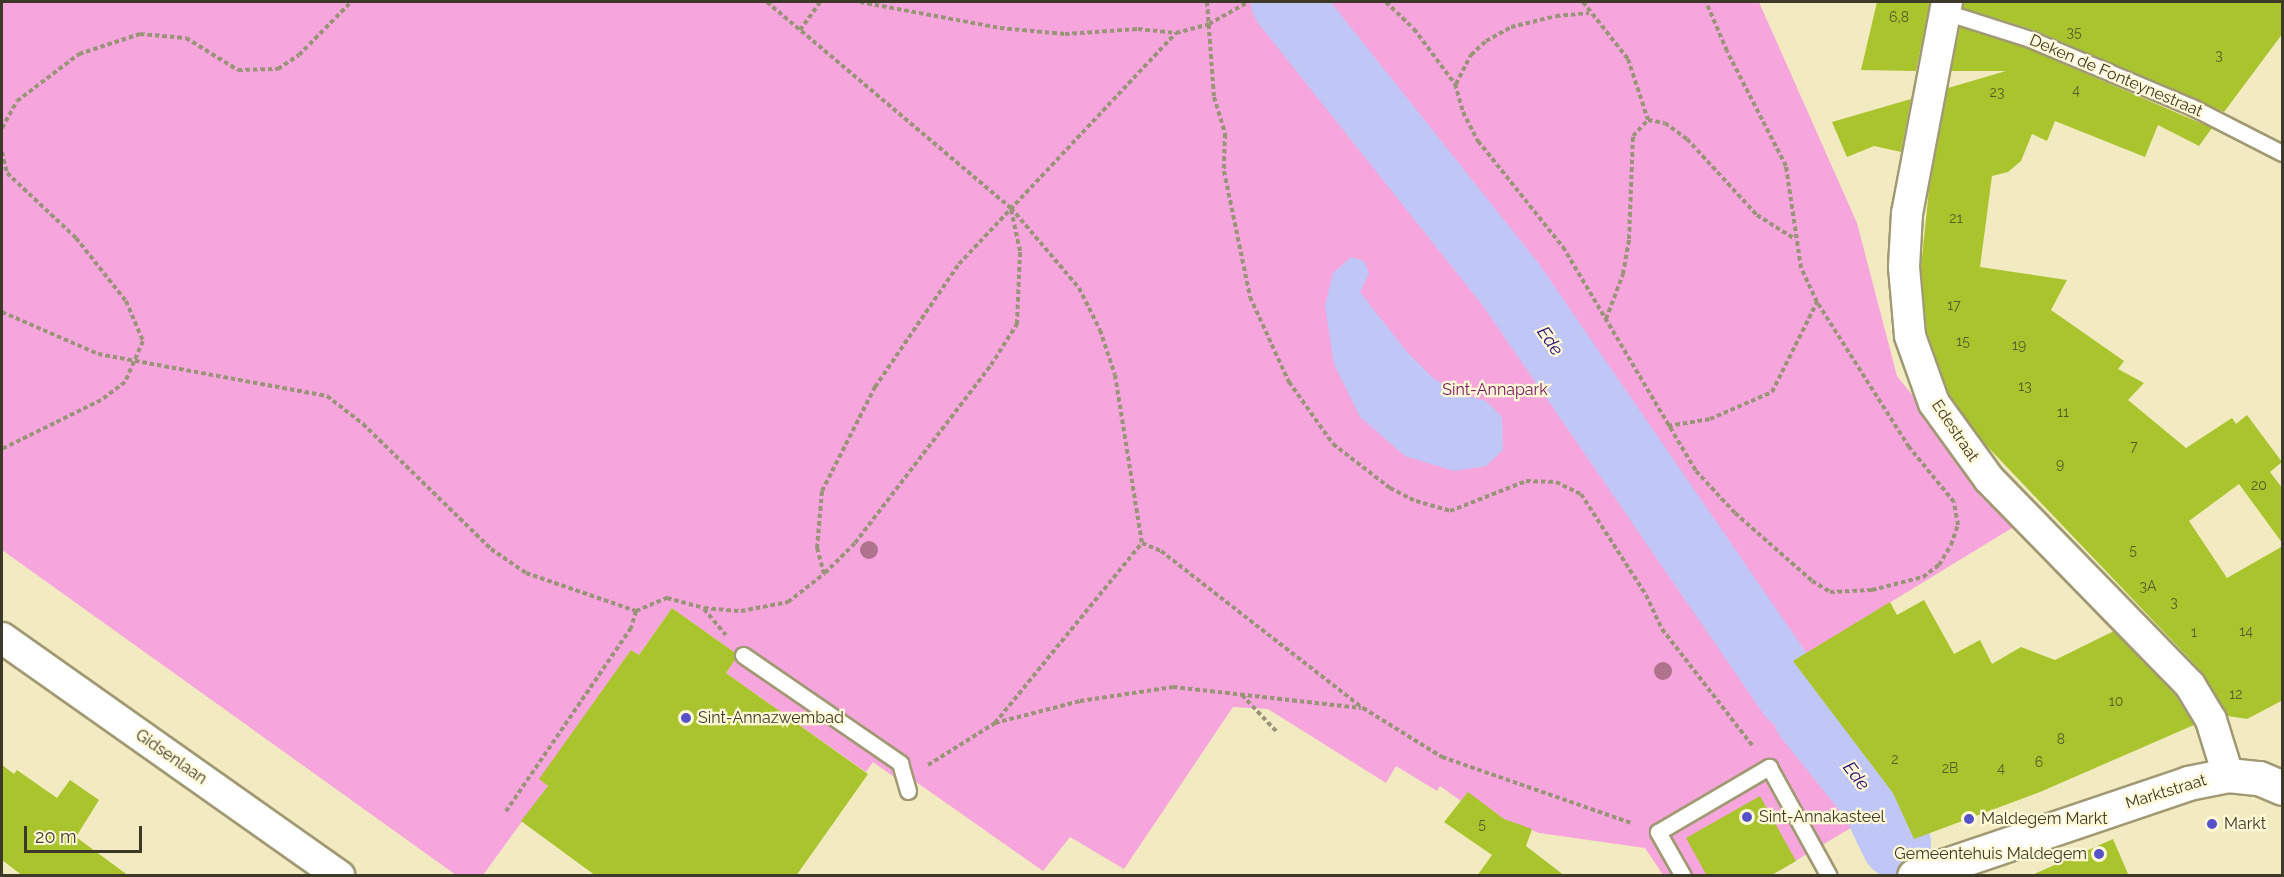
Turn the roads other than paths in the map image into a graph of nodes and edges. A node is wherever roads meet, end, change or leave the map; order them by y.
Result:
1 (1946, 7) edge
2 (2283, 153) edge
3 (2, 638) edge
4 (743, 655) dead end
5 (2228, 775) junction
6 (2283, 788) edge
7 (908, 791) road end
8 (340, 876) edge
9 (1683, 876) edge
10 (1829, 876) edge
11 (1914, 876) edge

1 - 2 lane, Deken de Fonteynestraat
1 - 5 street, Edestraat
3 - 8 street, Gidsenlaan
4 - 7 lane
5 - 6 street, Marktstraat
5 - 11 street, Marktstraat
9 - 10 lane

